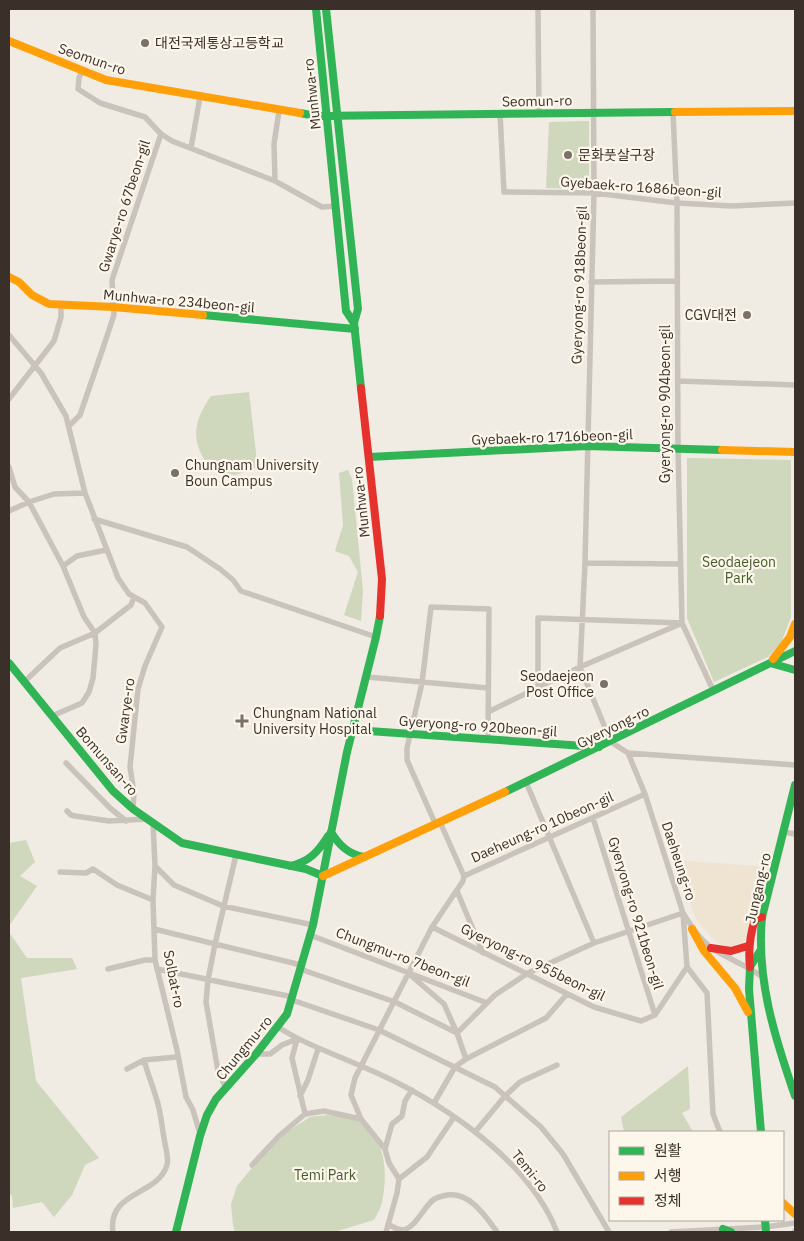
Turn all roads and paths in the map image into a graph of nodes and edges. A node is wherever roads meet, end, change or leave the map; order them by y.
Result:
1 (316, 9) edge
2 (326, 9) edge
3 (538, 9) edge
4 (593, 9) edge
5 (9, 41) edge
6 (82, 71) junction
7 (200, 97) junction
8 (795, 110) edge
9 (279, 111) junction
10 (594, 112) junction
11 (673, 112) junction
12 (500, 113) junction
13 (539, 113) junction
14 (327, 116) junction
15 (338, 116) junction
16 (161, 134) junction
17 (191, 148) junction
18 (275, 181) junction
19 (594, 193) junction
20 (677, 203) junction
21 (795, 203) edge
22 (336, 206) junction
23 (9, 277) edge
24 (676, 281) junction
25 (591, 282) junction
26 (61, 306) junction
27 (113, 307) junction
28 (354, 326) junction
29 (9, 335) edge
30 (35, 367) junction
31 (678, 381) junction
32 (795, 385) edge
33 (9, 400) edge
34 (69, 426) junction
35 (586, 446) junction
36 (678, 448) junction
37 (795, 452) edge
38 (369, 457) junction
39 (9, 467) edge
40 (85, 493) junction
41 (29, 502) junction
42 (9, 511) edge
43 (94, 519) junction
44 (106, 550) junction
45 (585, 563) junction
46 (680, 564) junction
47 (63, 566) junction
48 (134, 597) junction
49 (581, 618) junction
50 (682, 623) junction
51 (795, 624) edge
52 (95, 633) junction
53 (376, 638) junction
54 (795, 651) edge
55 (9, 663) edge
56 (770, 663) junction
57 (580, 667) junction
58 (795, 670) edge
59 (367, 677) junction
60 (24, 682) junction
61 (422, 683) junction
62 (488, 688) junction
63 (538, 688) junction
64 (713, 690) junction
65 (490, 711) junction
66 (52, 716) junction
67 (354, 730) junction
68 (411, 735) junction
69 (488, 740) junction
70 (611, 742) junction
71 (600, 747) junction
72 (628, 753) junction
73 (66, 763) dead end
74 (795, 764) edge
75 (526, 782) junction
76 (795, 785) edge
77 (645, 794) junction
78 (133, 809) junction
79 (67, 811) dead end
80 (593, 818) junction
81 (126, 821) junction
82 (150, 821) junction
83 (438, 823) junction
84 (331, 832) junction
85 (784, 832) junction
86 (795, 834) edge
87 (550, 838) junction
88 (236, 855) junction
89 (365, 857) junction
90 (155, 866) junction
91 (290, 866) junction
92 (60, 872) dead end
93 (323, 876) junction
94 (464, 876) junction
95 (457, 891) junction
96 (153, 900) junction
97 (223, 906) junction
98 (682, 913) junction
99 (762, 917) junction
100 (313, 924) junction
101 (432, 928) junction
102 (154, 929) junction
103 (692, 929) junction
104 (629, 931) junction
105 (310, 935) junction
106 (594, 943) junction
107 (215, 944) junction
108 (748, 946) junction
109 (711, 948) junction
110 (760, 951) junction
111 (483, 953) junction
112 (155, 960) junction
113 (301, 967) junction
114 (687, 967) junction
115 (750, 967) junction
116 (108, 969) dead end
117 (157, 969) junction
118 (408, 973) junction
119 (528, 974) junction
120 (764, 978) junction
121 (208, 980) junction
122 (567, 994) junction
123 (292, 998) junction
124 (394, 1002) junction
125 (487, 1003) junction
126 (655, 1015) junction
127 (751, 1020) junction
128 (278, 1027) junction
129 (378, 1030) junction
130 (457, 1033) junction
131 (297, 1040) junction
132 (318, 1048) junction
133 (256, 1054) junction
134 (177, 1057) junction
135 (466, 1059) junction
136 (144, 1060) junction
137 (557, 1065) dead end
138 (362, 1066) junction
139 (455, 1067) junction
140 (127, 1069) dead end
141 (226, 1088) junction
142 (412, 1090) junction
143 (300, 1096) junction
144 (505, 1096) junction
145 (795, 1096) edge
146 (434, 1103) junction
147 (305, 1114) junction
148 (454, 1118) junction
149 (361, 1119) junction
150 (720, 1131) edge
151 (761, 1131) edge
152 (475, 1132) junction
153 (200, 1136) junction
154 (385, 1149) junction
155 (252, 1165) dead end
156 (398, 1179) junction
157 (784, 1204) edge
158 (795, 1214) edge
159 (795, 1223) edge
160 (388, 1224) junction
161 (766, 1226) edge
162 (727, 1230) edge
163 (113, 1232) edge
164 (176, 1232) edge
165 (386, 1232) edge
166 (497, 1232) edge
167 (556, 1232) edge
168 (609, 1232) edge
169 (671, 1232) edge
170 (758, 1232) edge

1 - 14 main road, Munhwa-ro
2 - 15 main road, Munhwa-ro
3 - 13 street
4 - 10 street, Gyeryong-ro 918beon-gil
5 - 6 main road, Seomun-ro
6 - 7 main road, Seomun-ro
6 - 16 street
7 - 9 main road, Seomun-ro
7 - 17 street
8 - 11 main road, Seomun-ro
9 - 14 main road, Seomun-ro
9 - 18 street
10 - 11 main road, Seomun-ro
10 - 13 main road, Seomun-ro
10 - 19 street, Gyeryong-ro 918beon-gil
11 - 20 street, Gyeryong-ro 904beon-gil
12 - 13 main road, Seomun-ro
12 - 15 main road, Seomun-ro
12 - 19 street, Gyebaek-ro 1686beon-gil
14 - 15 main road, Seomun-ro
14 - 22 main road, Munhwa-ro
15 - 28 main road, Munhwa-ro
16 - 17 street
16 - 27 street, Gwarye-ro 67beon-gil
17 - 18 street
18 - 22 street
19 - 20 street, Gyebaek-ro 1686beon-gil
19 - 25 street, Gyeryong-ro 918beon-gil
20 - 21 street, Gyebaek-ro 1686beon-gil
20 - 24 street, Gyeryong-ro 904beon-gil
22 - 28 main road, Munhwa-ro
23 - 26 main road, Munhwa-ro 234beon-gil
24 - 25 street
24 - 31 street, Gyeryong-ro 904beon-gil
25 - 35 street, Gyeryong-ro 918beon-gil
26 - 27 main road, Munhwa-ro 234beon-gil
26 - 30 street
27 - 28 main road, Munhwa-ro 234beon-gil
27 - 34 street, Gwarye-ro 67beon-gil
28 - 38 main road, Munhwa-ro
29 - 30 street, Gwarye-ro
30 - 33 street
30 - 34 street, Gwarye-ro
31 - 32 street
31 - 36 street, Gyeryong-ro 904beon-gil
34 - 40 street, Gwarye-ro
35 - 36 main road, Gyebaek-ro 1716beon-gil
35 - 38 main road, Gyebaek-ro 1716beon-gil
35 - 45 street, Gyeryong-ro 918beon-gil
36 - 37 main road, Gyebaek-ro 1716beon-gil
36 - 46 street, Gyeryong-ro 904beon-gil
38 - 53 main road, Munhwa-ro
39 - 41 street
40 - 41 street
40 - 43 street, Gwarye-ro
41 - 42 street
41 - 47 street
43 - 44 street, Gwarye-ro
43 - 53 street
44 - 47 street
44 - 48 street, Gwarye-ro
45 - 46 street
45 - 49 street, Gyeryong-ro 918beon-gil
46 - 50 street, Gyeryong-ro 904beon-gil
47 - 52 street
48 - 52 street
48 - 78 street, Gwarye-ro
49 - 50 street
49 - 57 street, Gyeryong-ro 918beon-gil
49 - 63 street
50 - 57 street
50 - 64 street, Gyeryong-ro 904beon-gil
51 - 56 main road
52 - 60 street
52 - 66 street
53 - 59 main road, Munhwa-ro
54 - 56 main road, Gyeryong-ro
55 - 60 main road, Bomunsan-ro
56 - 58 main road
56 - 64 main road, Gyeryong-ro
57 - 63 street
57 - 70 street, Gyeryong-ro 918beon-gil
59 - 61 street
59 - 67 main road, Munhwa-ro
60 - 66 main road, Bomunsan-ro
61 - 62 street
61 - 62 street
61 - 68 street
62 - 65 street
63 - 65 street
64 - 70 main road, Gyeryong-ro
65 - 69 street
66 - 78 main road, Bomunsan-ro
67 - 68 main road, Gyeryong-ro 920beon-gil
67 - 84 main road, Munhwa-ro
68 - 69 main road, Gyeryong-ro 920beon-gil
68 - 83 street
69 - 71 main road, Gyeryong-ro 920beon-gil
70 - 71 main road, Gyeryong-ro
70 - 72 street
71 - 75 main road, Gyeryong-ro
72 - 74 street
72 - 77 street, Daeheung-ro
73 - 81 street
75 - 83 main road, Gyeryong-ro
75 - 87 street
76 - 85 main road, Jungang-ro
77 - 80 street, Daeheung-ro 10beon-gil
77 - 98 street, Daeheung-ro
78 - 82 main road, Bomunsan-ro
79 - 81 street
80 - 87 street, Daeheung-ro 10beon-gil
80 - 104 street, Gyeryong-ro 921beon-gil
81 - 82 street
82 - 88 main road, Bomunsan-ro
82 - 90 street, Solbat-ro
83 - 89 main road, Gyeryong-ro
83 - 94 street
84 - 89 main road
84 - 91 main road
84 - 93 main road, Munhwa-ro
85 - 86 street
85 - 99 main road, Jungang-ro
87 - 94 street, Daeheung-ro 10beon-gil
87 - 106 street
88 - 91 main road, Bomunsan-ro
88 - 97 street
89 - 93 main road, Gyeryong-ro
90 - 96 street, Solbat-ro
90 - 97 street
91 - 93 main road, Bomunsan-ro
92 - 96 street
93 - 100 main road, Chungmu-ro
94 - 95 street, Daeheung-ro 10beon-gil
95 - 101 street, Daeheung-ro 10beon-gil
95 - 111 street
96 - 102 street, Solbat-ro
97 - 100 street
97 - 107 street
98 - 103 street, Daeheung-ro
98 - 104 street
98 - 114 street
99 - 108 main road
99 - 110 main road, Jungang-ro
100 - 105 main road, Chungmu-ro
101 - 111 street, Gyeryong-ro 955beon-gil
101 - 118 street, Daeheung-ro 10beon-gil
102 - 107 street
102 - 112 street, Solbat-ro
103 - 109 street, Daeheung-ro
103 - 127 main road
104 - 106 street
104 - 126 street, Gyeryong-ro 921beon-gil
105 - 113 main road, Chungmu-ro
105 - 118 street, Chungmu-ro 7beon-gil
106 - 119 street
107 - 113 street
107 - 121 street
108 - 109 main road
108 - 115 main road
109 - 115 street, Daeheung-ro
110 - 115 main road
110 - 120 main road, Jungang-ro
111 - 119 street, Gyeryong-ro 955beon-gil
112 - 116 street
112 - 117 street, Solbat-ro
113 - 123 main road, Chungmu-ro
113 - 124 street
114 - 126 street
114 - 150 street
115 - 120 street, Daeheung-ro
115 - 127 main road
117 - 121 street
117 - 134 street, Solbat-ro
118 - 124 street, Daeheung-ro 10beon-gil
118 - 125 street, Chungmu-ro 7beon-gil
118 - 130 street
119 - 122 street, Gyeryong-ro 955beon-gil
119 - 125 street
120 - 145 main road, Jungang-ro
121 - 123 street
121 - 141 street
122 - 126 street, Gyeryong-ro 955beon-gil
122 - 135 street
123 - 128 main road, Chungmu-ro
123 - 129 street
124 - 129 street, Daeheung-ro 10beon-gil
124 - 130 street
125 - 130 street
127 - 151 main road
128 - 131 street, Temi-ro
128 - 133 main road, Chungmu-ro
129 - 138 street, Daeheung-ro 10beon-gil
129 - 139 street
130 - 135 street
131 - 132 street, Temi-ro
131 - 133 street
131 - 143 street
132 - 138 street, Temi-ro
132 - 143 street
133 - 141 main road, Chungmu-ro
134 - 136 street
134 - 153 street, Solbat-ro
135 - 139 street
136 - 140 street
136 - 163 street
137 - 144 street
138 - 142 street, Temi-ro
138 - 149 street, Daeheung-ro 10beon-gil
139 - 144 street
139 - 146 street
141 - 153 main road, Chungmu-ro
142 - 146 street, Temi-ro
142 - 154 street
143 - 147 street
144 - 152 street
144 - 168 street
146 - 148 street, Temi-ro
147 - 149 street
147 - 155 street
148 - 152 street, Temi-ro
148 - 156 street
149 - 154 street, Daeheung-ro 10beon-gil
152 - 167 street, Temi-ro
153 - 164 main road, Chungmu-ro
154 - 156 street, Daeheung-ro 10beon-gil
156 - 160 street
157 - 158 main road
159 - 161 street
160 - 165 street
160 - 166 street
161 - 162 street
161 - 170 main road
162 - 169 street

